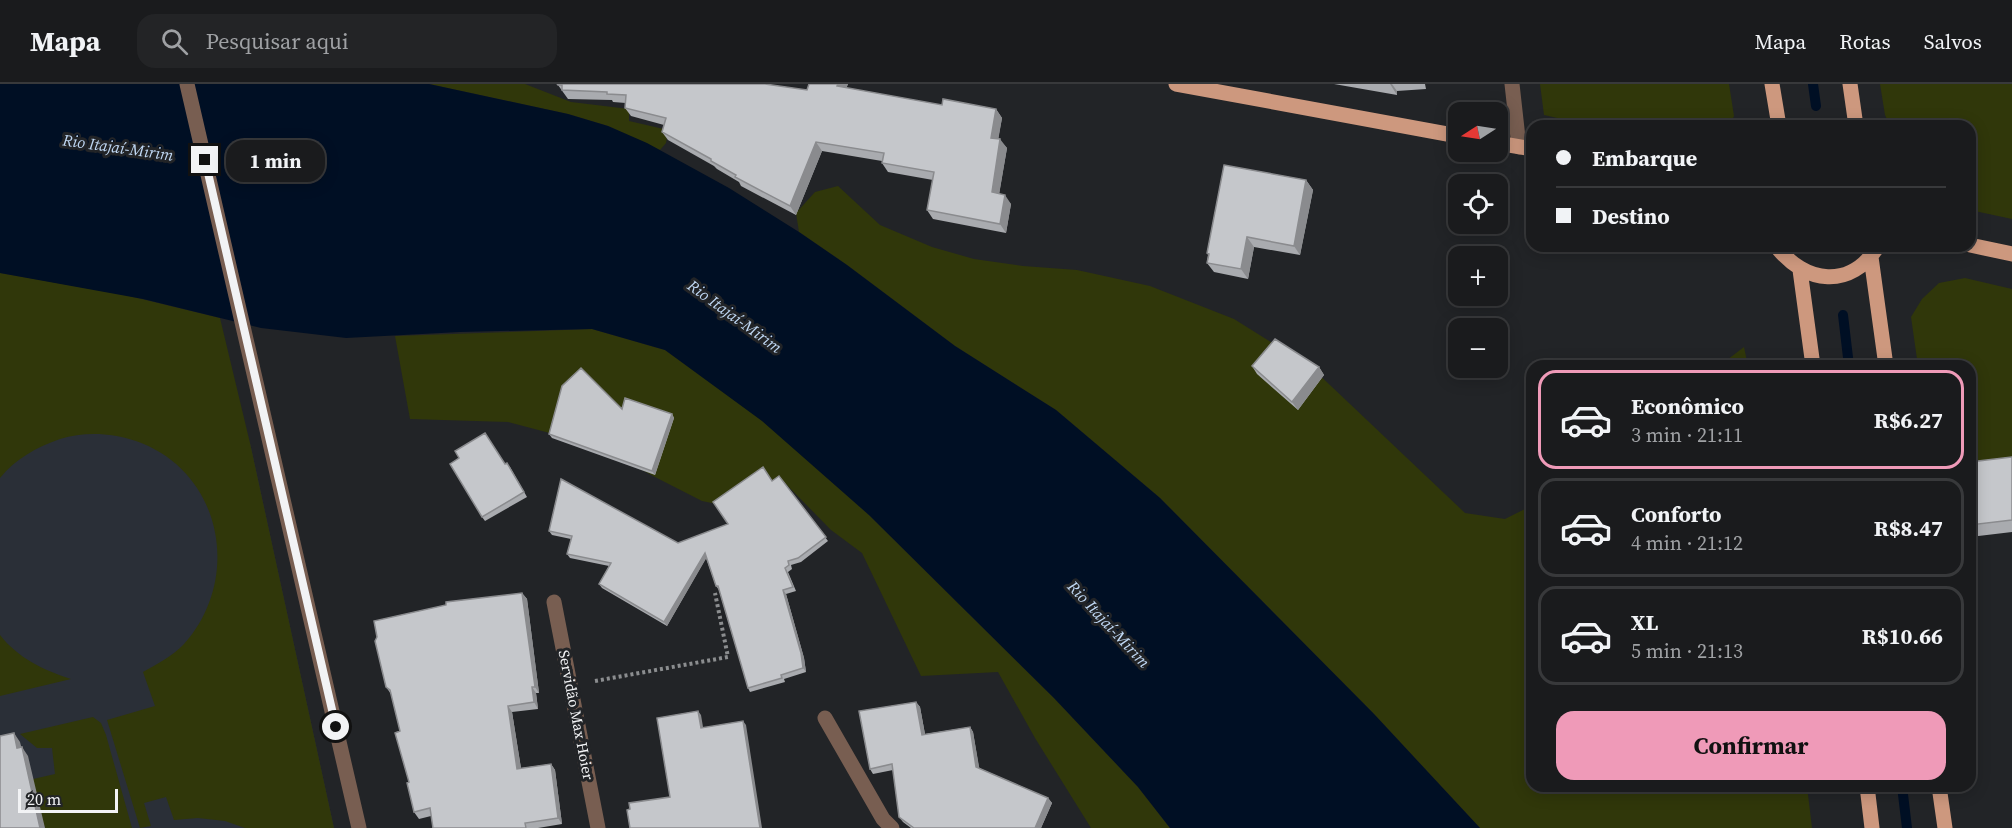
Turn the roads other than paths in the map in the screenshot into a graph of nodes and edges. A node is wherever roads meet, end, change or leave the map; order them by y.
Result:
1 (187, 84) edge
2 (1176, 84) edge
3 (1512, 84) edge
4 (1772, 84) edge
5 (1850, 84) edge
6 (1207, 87) edge
7 (1778, 120) edge
8 (1855, 120) edge
9 (1448, 134) edge
10 (1508, 145) edge
11 (1525, 148) edge
12 (1976, 246) edge
13 (1780, 252) edge
14 (1875, 252) edge
15 (2012, 254) edge
16 (1800, 270) junction
17 (1812, 360) edge
18 (1885, 360) edge
19 (555, 602) dead end
20 (825, 717) dead end
21 (1867, 792) edge
22 (1941, 792) edge
23 (359, 828) edge
24 (598, 828) edge
25 (892, 828) edge
26 (1872, 828) edge
27 (1945, 828) edge

1 - 23 street
2 - 6 main road
3 - 11 street
4 - 7 main road
5 - 8 main road
6 - 9 main road
10 - 11 main road
12 - 15 main road
13 - 16 main road
14 - 16 main road
14 - 18 main road
16 - 17 main road
19 - 24 street, Servidão Max Hoier
20 - 25 street
21 - 26 main road
22 - 27 main road

